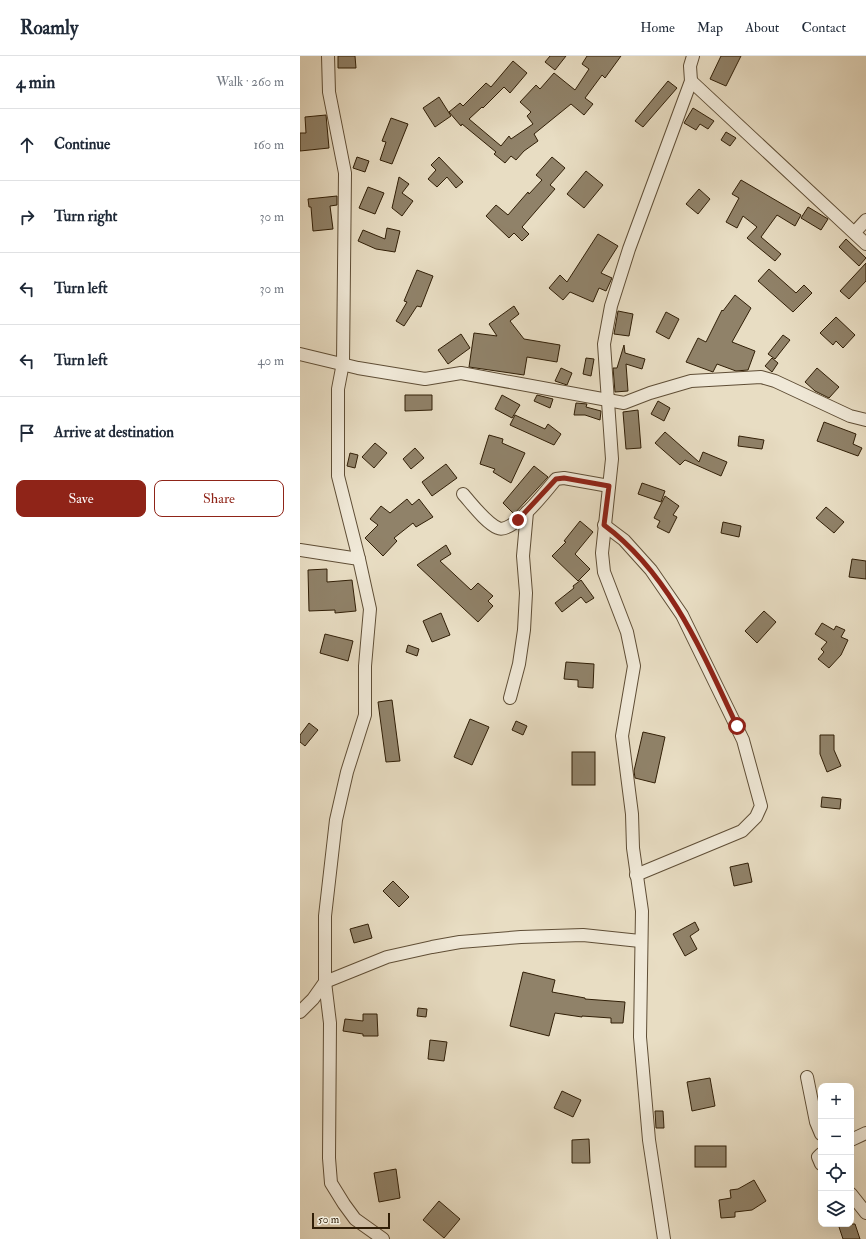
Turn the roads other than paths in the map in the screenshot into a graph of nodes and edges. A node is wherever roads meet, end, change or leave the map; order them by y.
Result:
1 (328, 56) edge
2 (693, 56) edge
3 (691, 81) junction
4 (866, 220) edge
5 (855, 232) junction
6 (866, 244) edge
7 (300, 354) edge
8 (343, 363) junction
9 (607, 400) junction
10 (866, 420) edge
11 (609, 486) junction
12 (463, 494) dead end
13 (527, 512) junction
14 (604, 525) junction
15 (300, 550) edge
16 (359, 559) junction
17 (510, 698) dead end
18 (636, 875) junction
19 (640, 941) junction
20 (325, 982) junction
21 (300, 1012) edge
22 (807, 1077) dead end
23 (818, 1127) edge
24 (866, 1133) edge
25 (854, 1139) edge
26 (854, 1198) edge
27 (866, 1213) edge
28 (383, 1239) edge
29 (664, 1239) edge

1 - 8 street
2 - 3 street
3 - 5 street
3 - 9 street
4 - 5 street
5 - 6 street
7 - 8 street
8 - 9 street
8 - 16 street
9 - 10 street
9 - 11 street
11 - 13 street
11 - 14 street
12 - 13 street
13 - 17 street
14 - 18 street
14 - 18 street
15 - 16 street
16 - 20 street
18 - 19 street
19 - 20 street
19 - 29 street
20 - 21 street
20 - 28 street
22 - 23 street
24 - 25 street
26 - 27 street

